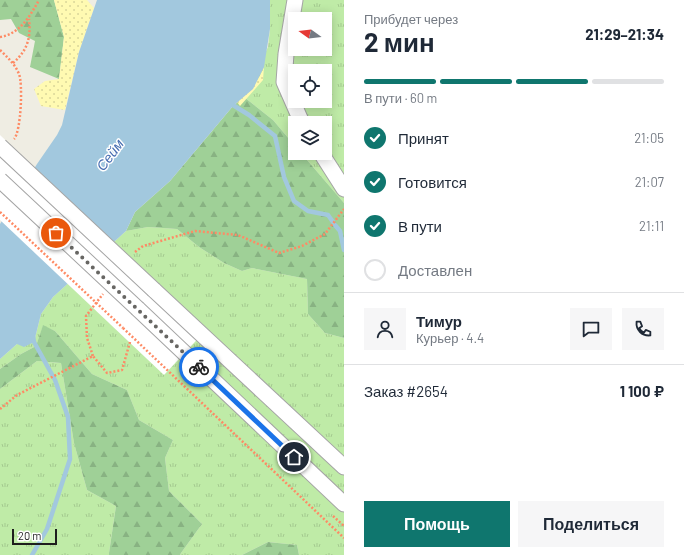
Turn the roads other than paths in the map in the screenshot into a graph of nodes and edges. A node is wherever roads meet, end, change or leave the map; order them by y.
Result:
1 (295, 0) edge
2 (299, 116) edge
3 (0, 146) edge
4 (325, 160) edge
5 (0, 180) edge
6 (344, 189) edge
7 (344, 467) edge
8 (344, 504) edge

1 - 2 street
3 - 7 street, bridge
4 - 6 street
5 - 8 street, bridge

